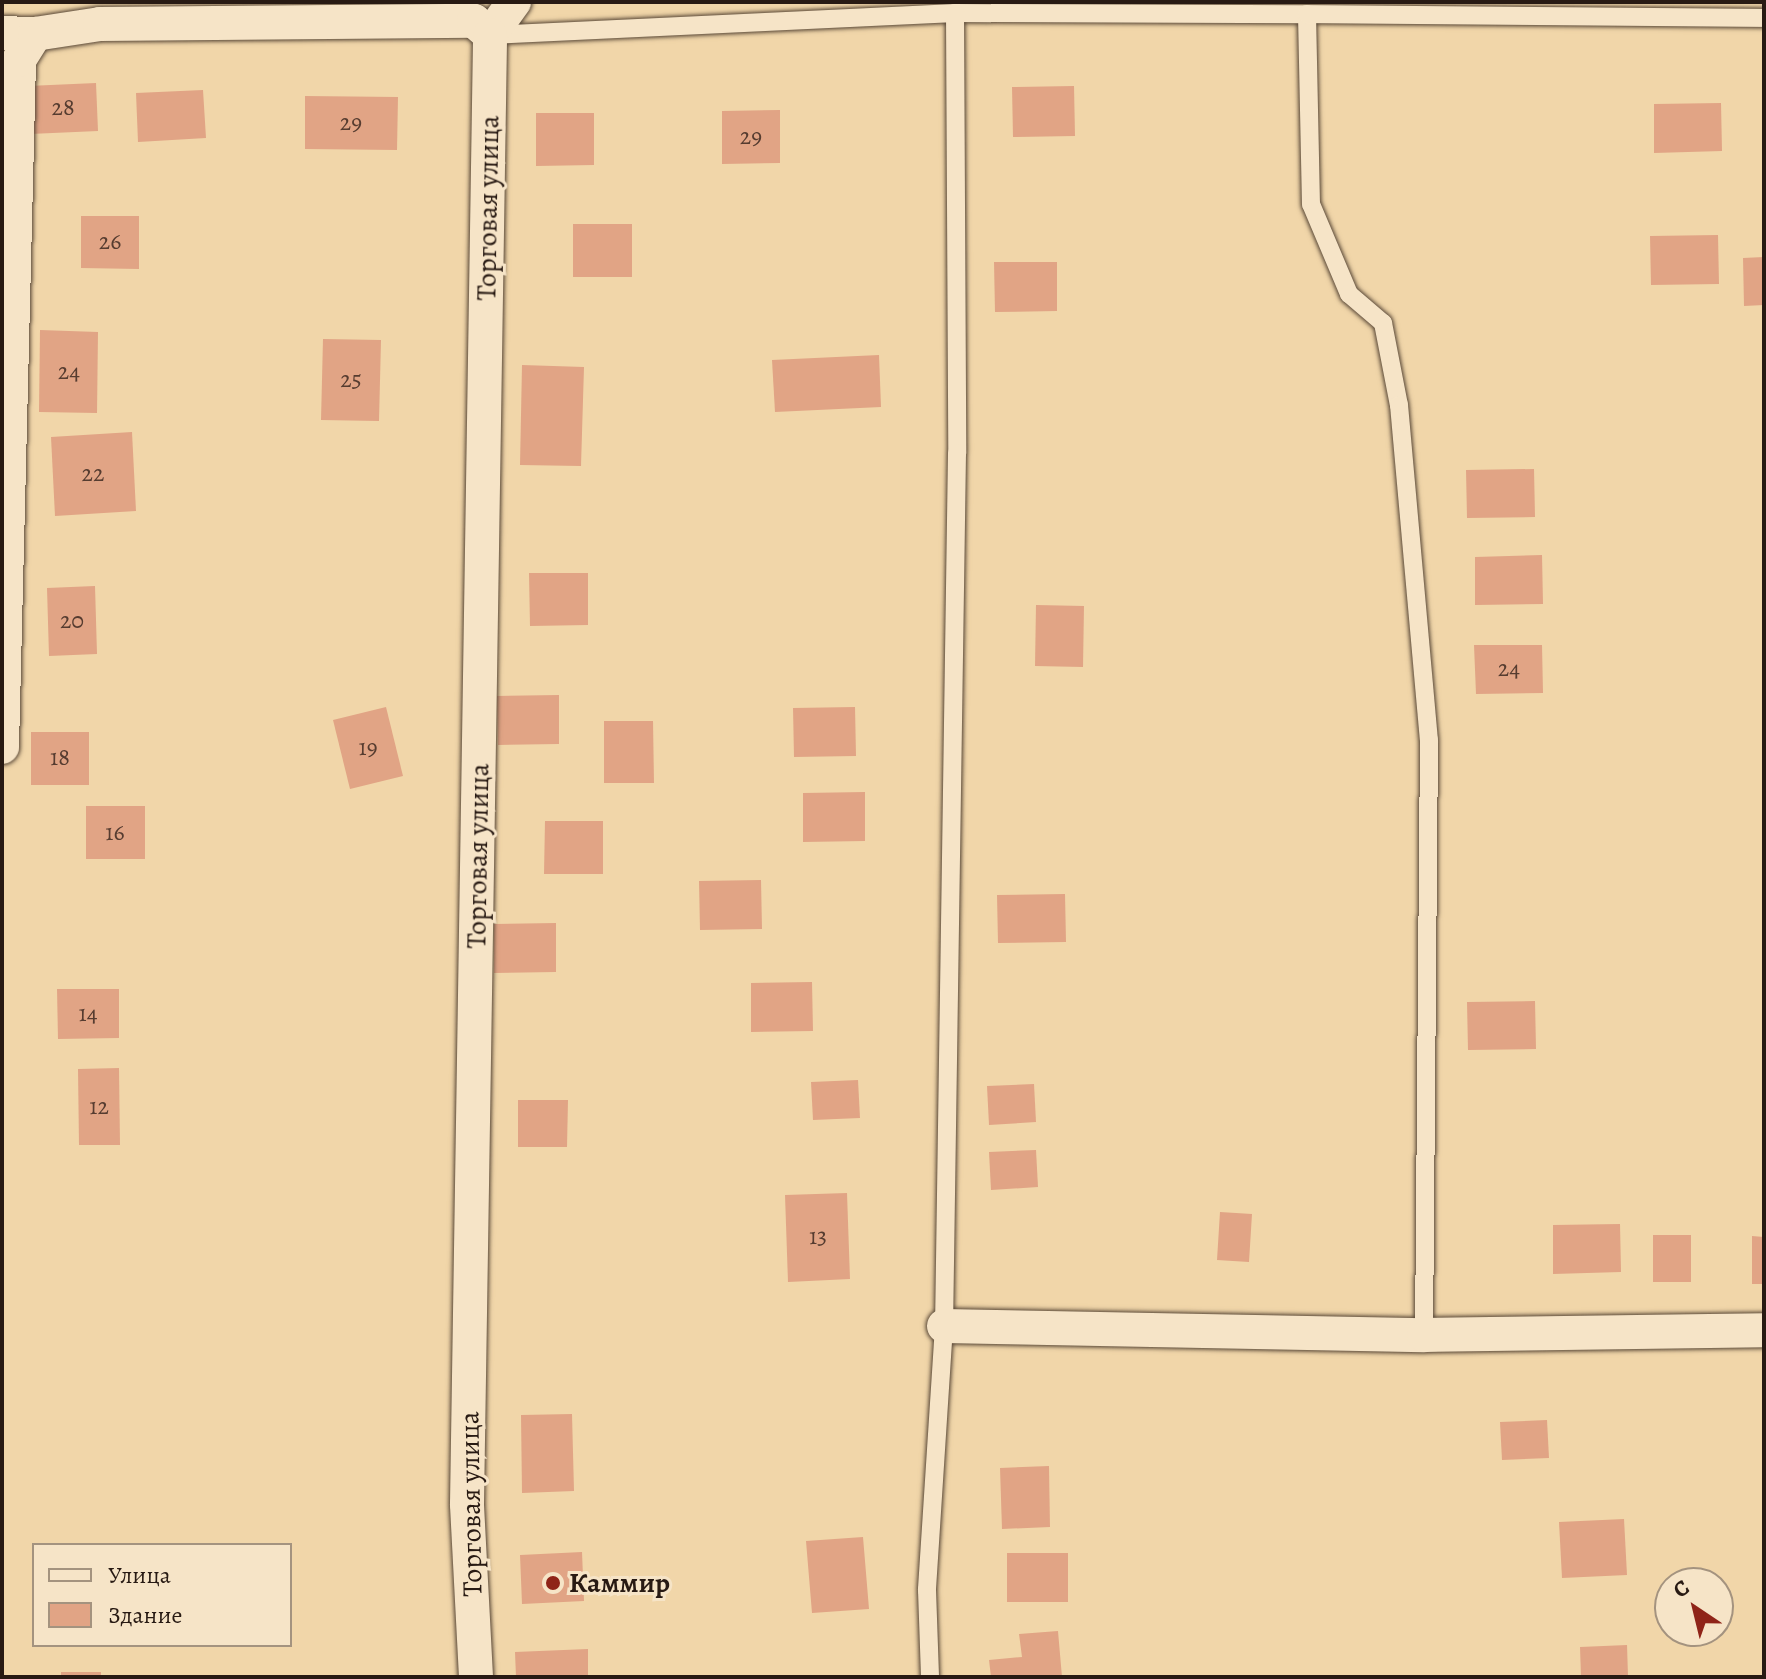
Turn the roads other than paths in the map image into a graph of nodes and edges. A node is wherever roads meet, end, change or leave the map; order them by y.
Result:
1 (514, 2) edge
2 (955, 13) junction
3 (1307, 14) junction
4 (1764, 18) edge
5 (18, 33) edge
6 (490, 35) junction
7 (2, 747) edge
8 (944, 1326) junction
9 (1764, 1330) edge
10 (1424, 1335) junction
11 (476, 1677) edge
12 (930, 1677) edge

1 - 6 street
2 - 3 lane
2 - 6 lane
2 - 8 lane
3 - 4 lane
3 - 10 lane
5 - 6 street
5 - 7 street
6 - 11 street, Торговая улица
8 - 10 street
8 - 12 lane
9 - 10 street

